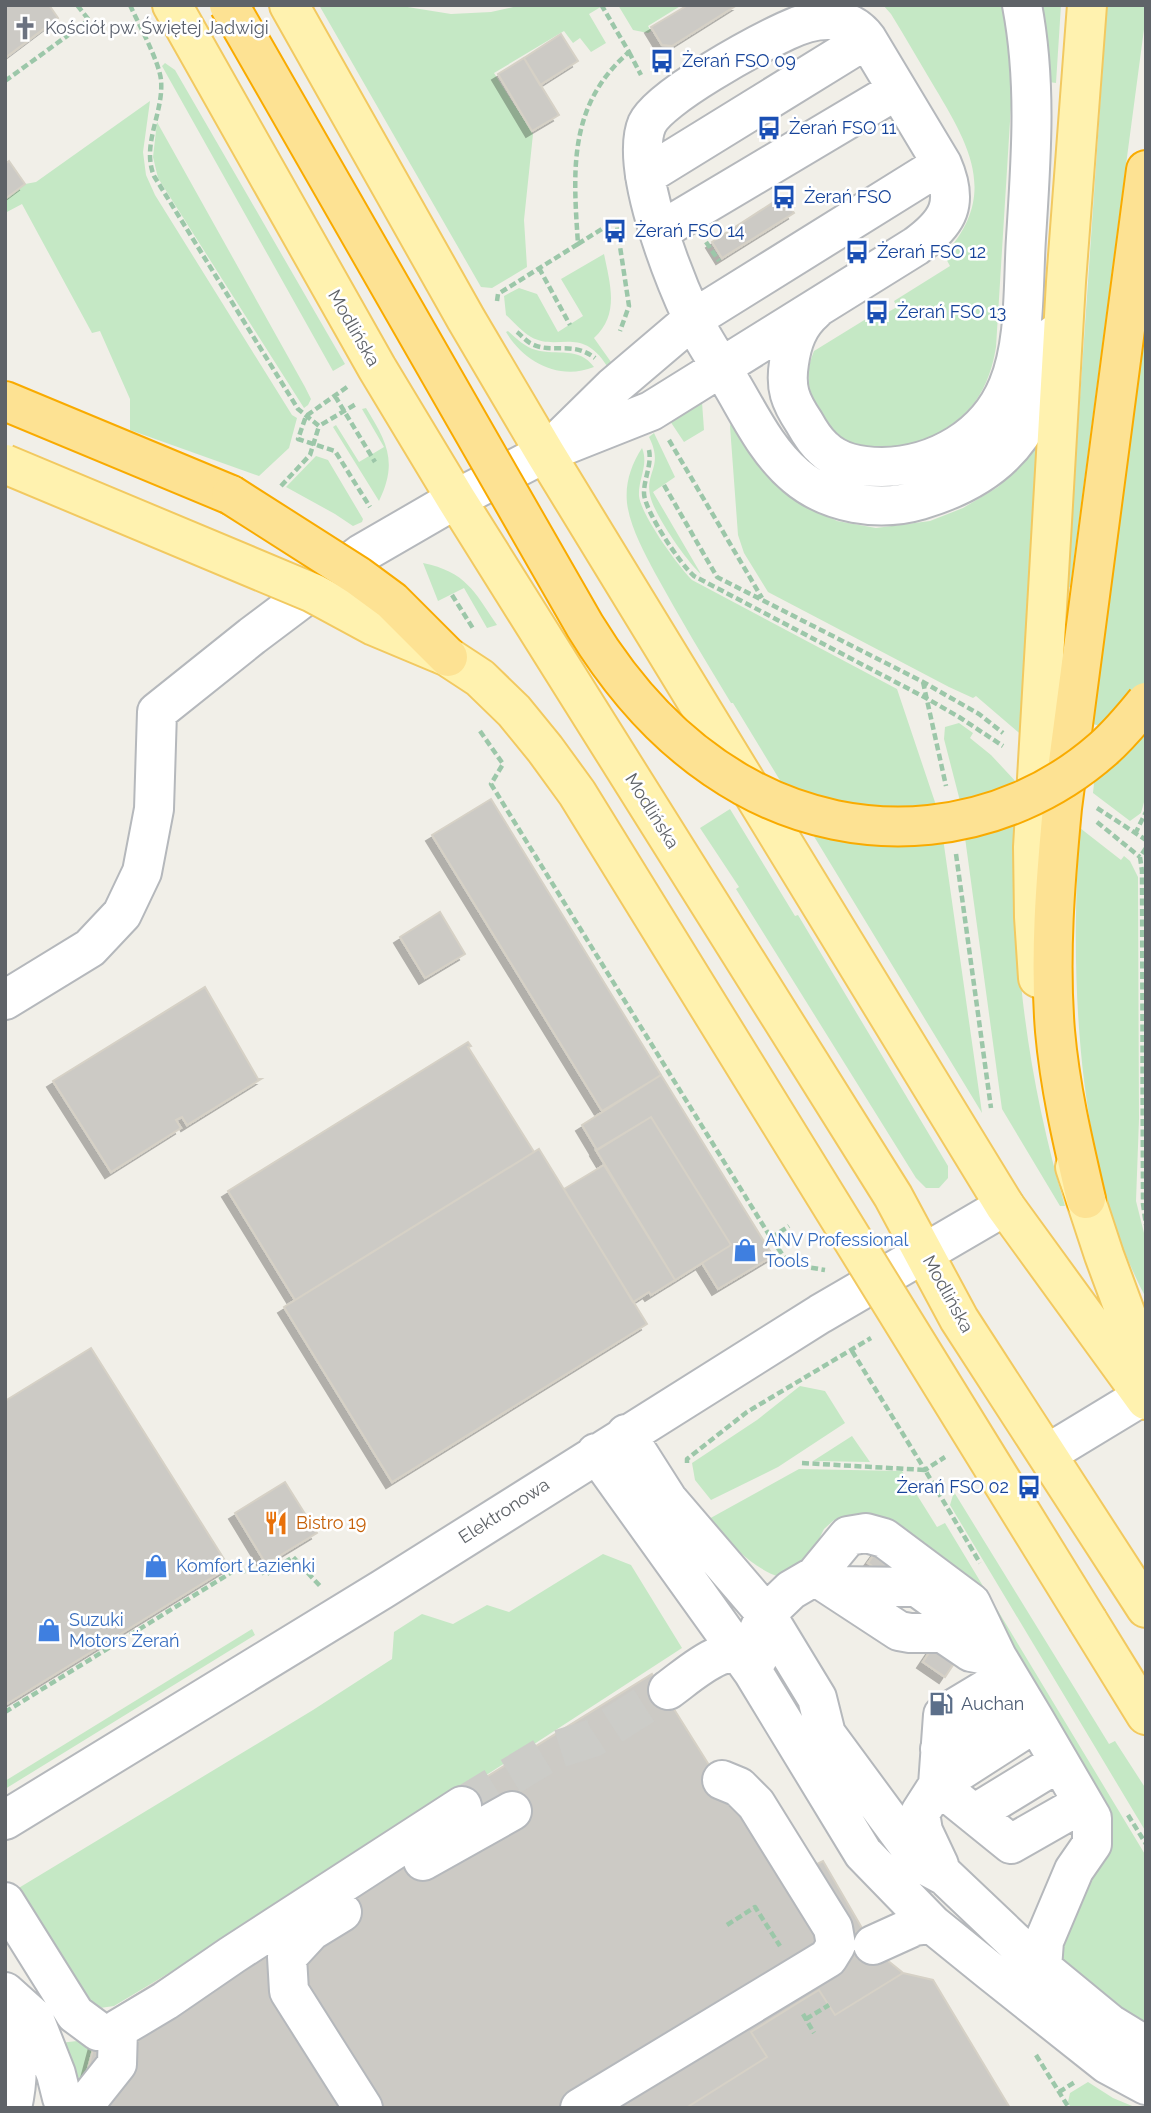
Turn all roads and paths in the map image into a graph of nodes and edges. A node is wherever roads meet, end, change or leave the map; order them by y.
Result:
1 (78, 5) edge
2 (130, 5) edge
3 (172, 5) edge
4 (229, 5) edge
5 (289, 5) edge
6 (1022, 5) edge
7 (1087, 5) edge
8 (602, 6) edge
9 (867, 40) junction
10 (5, 81) edge
11 (897, 90) junction
12 (942, 164) junction
13 (1146, 170) edge
14 (645, 176) junction
15 (660, 231) junction
16 (578, 244) junction
17 (539, 268) junction
18 (1066, 282) junction
19 (488, 307) dead end
20 (816, 309) junction
21 (693, 319) junction
22 (570, 325) dead end
23 (510, 326) dead end
24 (615, 336) dead end
25 (601, 368) dead end
26 (722, 368) junction
27 (356, 380) dead end
28 (335, 396) junction
29 (365, 398) dead end
30 (5, 401) edge
31 (345, 410) junction
32 (306, 416) junction
33 (667, 438) dead end
34 (645, 441) dead end
35 (545, 453) junction
36 (375, 462) dead end
37 (5, 464) edge
38 (664, 485) dead end
39 (456, 499) junction
40 (389, 537) junction
41 (453, 595) dead end
42 (762, 599) junction
43 (463, 647) junction
44 (923, 682) junction
45 (926, 698) junction
46 (1146, 702) edge
47 (474, 723) dead end
48 (1007, 736) dead end
49 (1011, 752) dead end
50 (949, 797) dead end
51 (1089, 802) dead end
52 (1146, 812) edge
53 (1093, 819) dead end
54 (1135, 834) junction
55 (1146, 840) edge
56 (1146, 848) edge
57 (956, 851) dead end
58 (1140, 857) junction
59 (5, 1000) edge
60 (997, 1118) dead end
61 (1086, 1199) junction
62 (1005, 1206) junction
63 (1146, 1225) edge
64 (789, 1226) dead end
65 (771, 1238) junction
66 (926, 1254) junction
67 (847, 1300) junction
68 (852, 1351) junction
69 (1145, 1397) edge
70 (611, 1444) junction
71 (1047, 1454) junction
72 (925, 1470) dead end
73 (668, 1500) junction
74 (318, 1583) dead end
75 (801, 1591) junction
76 (1146, 1608) edge
77 (746, 1658) junction
78 (668, 1690) tunnel mouth
79 (5, 1712) edge
80 (1146, 1715) edge
81 (1035, 1720) junction
82 (826, 1734) junction
83 (722, 1780) dead end
84 (959, 1795) junction
85 (461, 1806) tunnel mouth
86 (512, 1811) dead end
87 (5, 1820) edge
88 (945, 1876) junction
89 (5, 1902) edge
90 (932, 1924) junction
91 (727, 1925) dead end
92 (873, 1945) dead end
93 (783, 1953) dead end
94 (1042, 1968) junction
95 (48, 1973) junction
96 (5, 1992) edge
97 (829, 2005) dead end
98 (801, 2011) dead end
99 (20, 2016) edge
100 (806, 2019) junction
101 (97, 2031) dead end
102 (814, 2033) dead end
103 (1146, 2046) edge
104 (1146, 2085) edge
105 (72, 2103) edge
106 (12, 2108) edge
107 (363, 2108) edge
108 (580, 2108) edge

1 - 10 path
2 - 32 path
3 - 39 main road, Modlińska
4 - 46 highway, bridge
5 - 35 main road
6 - 20 street
7 - 18 main road
8 - 16 path
9 - 11 street
9 - 14 street
9 - 14 street
11 - 12 street
11 - 15 street
12 - 20 street
12 - 21 street
13 - 61 highway
14 - 15 street
15 - 21 street
16 - 17 path
16 - 24 path
17 - 19 path
17 - 22 path
18 - 26 street
18 - 61 main road
20 - 26 street
21 - 26 street
21 - 35 street
23 - 25 path
26 - 35 street
27 - 28 path
28 - 31 path
28 - 32 path
29 - 31 path
30 - 43 highway, bridge
31 - 32 path
31 - 36 path
32 - 40 path
33 - 42 path
34 - 45 path
35 - 39 street
35 - 62 main road
37 - 43 main road, bridge
38 - 42 path
39 - 40 street
39 - 66 main road, Modlińska
40 - 59 street
41 - 43 path
42 - 44 path
43 - 80 main road, bridge
44 - 45 path
44 - 48 path
45 - 49 path
45 - 50 path
47 - 65 path
51 - 54 path
52 - 54 path
53 - 58 path
54 - 55 path
56 - 58 path
57 - 60 path
58 - 63 path
61 - 69 main road
62 - 66 street, Elektronowa
62 - 69 main road
64 - 65 path
65 - 67 path
66 - 67 street, Elektronowa
66 - 71 main road, Modlińska
67 - 68 path
67 - 70 street, Elektronowa
68 - 72 path
68 - 73 path
69 - 71 street
70 - 73 street
70 - 77 street
70 - 87 street, Elektronowa
71 - 76 main road, Modlińska
73 - 75 street
74 - 79 path
75 - 77 street
75 - 81 street
75 - 81 street
75 - 82 street
77 - 78 street
77 - 82 street
77 - 90 street
81 - 84 street
81 - 84 street
81 - 84 street
81 - 94 street
82 - 88 street
83 - 108 street
84 - 88 street
85 - 105 street
86 - 107 street
88 - 94 street
89 - 95 street
90 - 92 street
90 - 104 street
91 - 93 path
94 - 103 street
95 - 99 street
95 - 101 street
96 - 99 street
97 - 100 path
98 - 100 path
99 - 105 street
99 - 106 street
100 - 102 path

